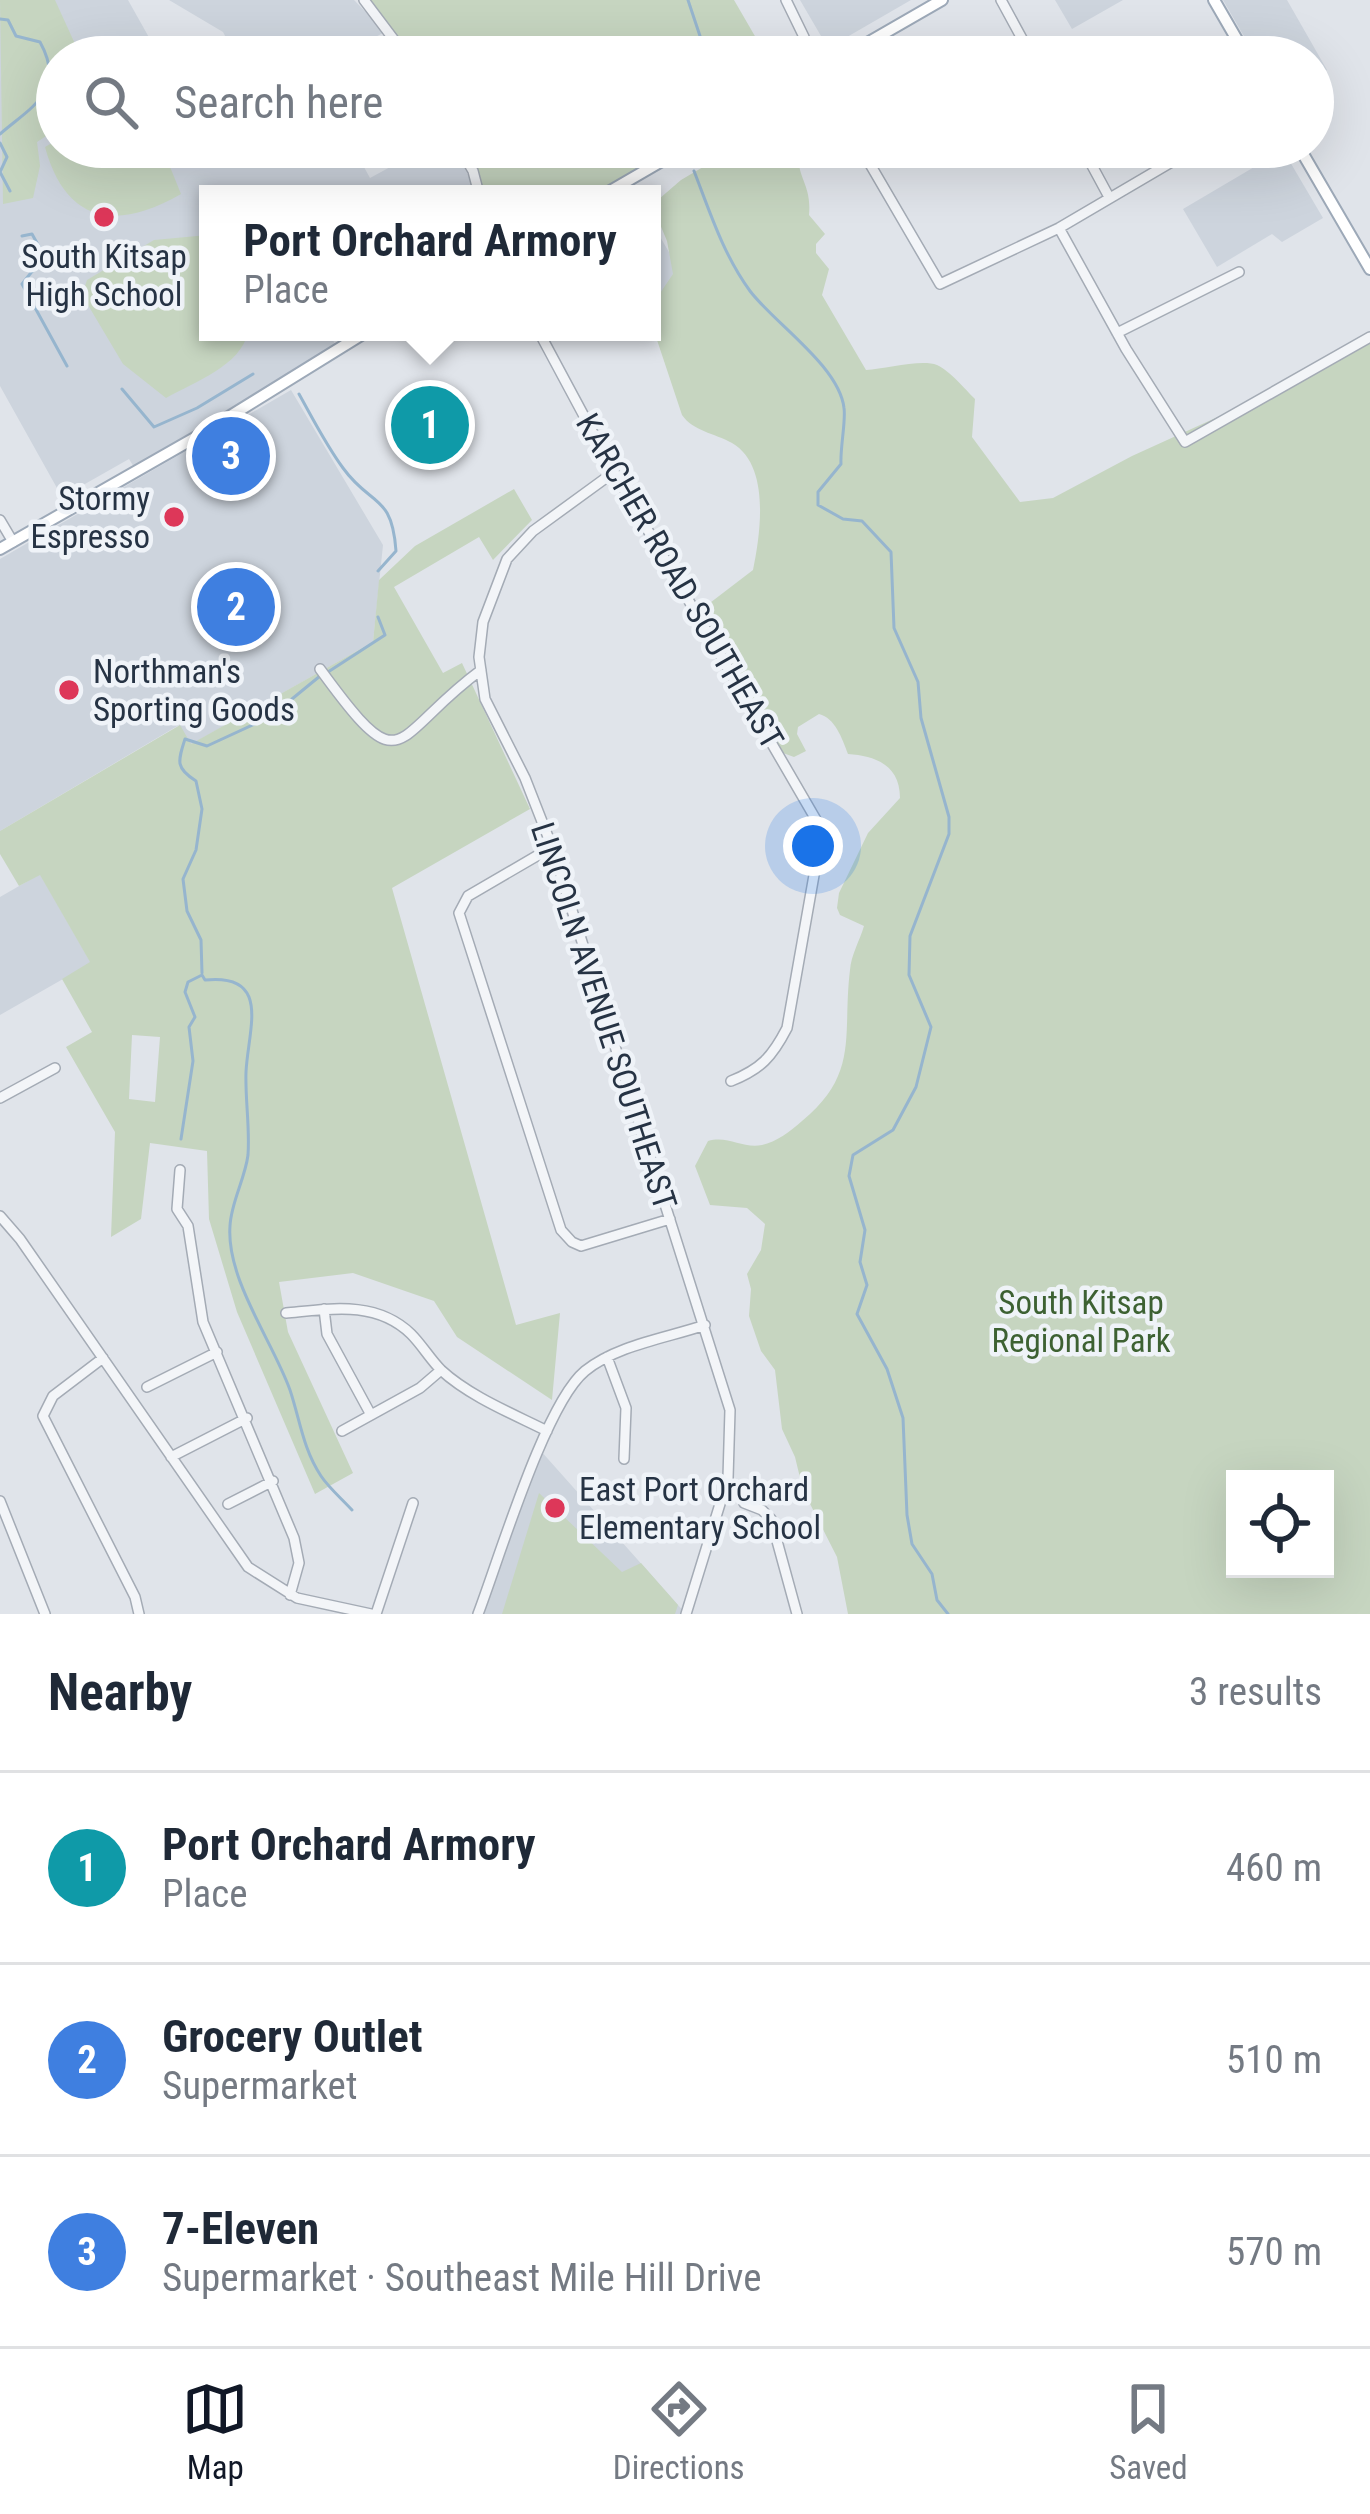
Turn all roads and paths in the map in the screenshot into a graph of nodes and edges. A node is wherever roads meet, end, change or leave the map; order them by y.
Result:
1 (364, 0) edge
2 (786, 0) edge
3 (942, 0) edge
4 (1000, 0) edge
5 (1214, 0) edge
6 (394, 36) edge
7 (804, 36) edge
8 (879, 36) edge
9 (1020, 36) edge
10 (1235, 36) edge
11 (649, 168) edge
12 (872, 168) edge
13 (1093, 168) edge
14 (1160, 168) edge
15 (1311, 168) edge
16 (620, 185) edge
17 (1109, 197) junction
18 (1059, 228) junction
19 (1370, 269) edge
20 (1239, 272) dead end
21 (1117, 333) junction
22 (1370, 337) edge
23 (351, 341) edge
24 (543, 341) edge
25 (614, 472) junction
26 (0, 520) edge
27 (13, 542) junction
28 (0, 549) edge
29 (320, 669) dead end
30 (481, 670) junction
31 (552, 847) junction
32 (55, 1068) dead end
33 (731, 1081) dead end
34 (0, 1098) edge
35 (180, 1170) dead end
36 (0, 1216) edge
37 (670, 1220) junction
38 (324, 1310) junction
39 (286, 1313) dead end
40 (705, 1325) junction
41 (217, 1352) junction
42 (607, 1357) junction
43 (104, 1358) junction
44 (441, 1370) junction
45 (147, 1388) dead end
46 (371, 1415) junction
47 (247, 1418) junction
48 (342, 1431) dead end
49 (547, 1431) junction
50 (170, 1457) junction
51 (624, 1460) dead end
52 (273, 1481) junction
53 (0, 1501) edge
54 (413, 1503) dead end
55 (744, 1503) dead end
56 (229, 1504) dead end
57 (290, 1595) junction
58 (338, 1611) edge
59 (45, 1614) edge
60 (139, 1614) edge
61 (374, 1614) edge
62 (478, 1614) edge
63 (686, 1614) edge
64 (797, 1614) edge

1 - 6 street
2 - 7 street
3 - 8 main road
4 - 9 street
5 - 10 main road
11 - 16 main road
12 - 18 street
13 - 17 street
14 - 17 street
15 - 19 main road
17 - 18 street
18 - 21 street
20 - 21 street
21 - 22 street
23 - 27 main road
24 - 25 street, KARCHER ROAD SOUTHEAST
25 - 30 street, LINCOLN AVENUE SOUTHEAST
25 - 33 street, KARCHER ROAD SOUTHEAST
26 - 27 street
27 - 28 main road
29 - 30 street
30 - 31 street, LINCOLN AVENUE SOUTHEAST
31 - 37 street, LINCOLN AVENUE SOUTHEAST
31 - 37 street
32 - 34 street
35 - 41 street
36 - 43 street
37 - 40 street, LINCOLN AVENUE SOUTHEAST
38 - 39 street
38 - 44 street
38 - 46 street
40 - 42 street
40 - 63 street, LINCOLN AVENUE SOUTHEAST
41 - 45 street
41 - 47 street
42 - 49 street
42 - 51 street
43 - 50 street
43 - 60 street
44 - 46 street
44 - 49 street
46 - 48 street
47 - 50 street
47 - 52 street
49 - 62 street
50 - 57 street
52 - 56 street
52 - 57 street
53 - 59 street
54 - 61 street
55 - 64 street
57 - 58 street
58 - 61 street

